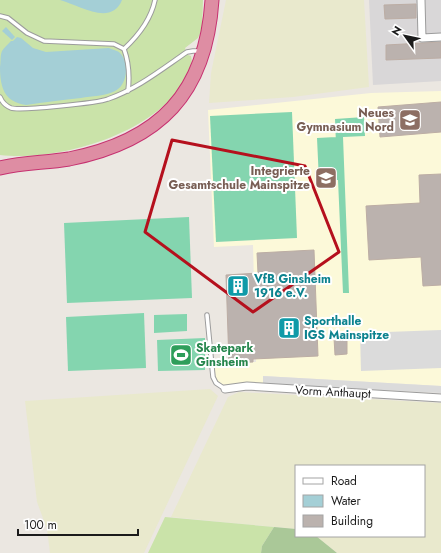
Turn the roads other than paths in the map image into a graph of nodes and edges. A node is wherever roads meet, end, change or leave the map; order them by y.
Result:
1 (155, 0) edge
2 (212, 0) edge
3 (421, 0) edge
4 (0, 16) edge
5 (441, 37) edge
6 (124, 49) junction
7 (204, 52) junction
8 (128, 90) junction
9 (0, 97) edge
10 (3, 166) edge
11 (207, 315) dead end
12 (225, 389) joint
13 (441, 398) edge

1 - 6 lane
2 - 7 highway
3 - 5 street
4 - 6 lane
6 - 8 lane
7 - 8 lane
7 - 10 highway
8 - 9 lane
11 - 12 lane
12 - 13 street, Vorm Anthaupt

